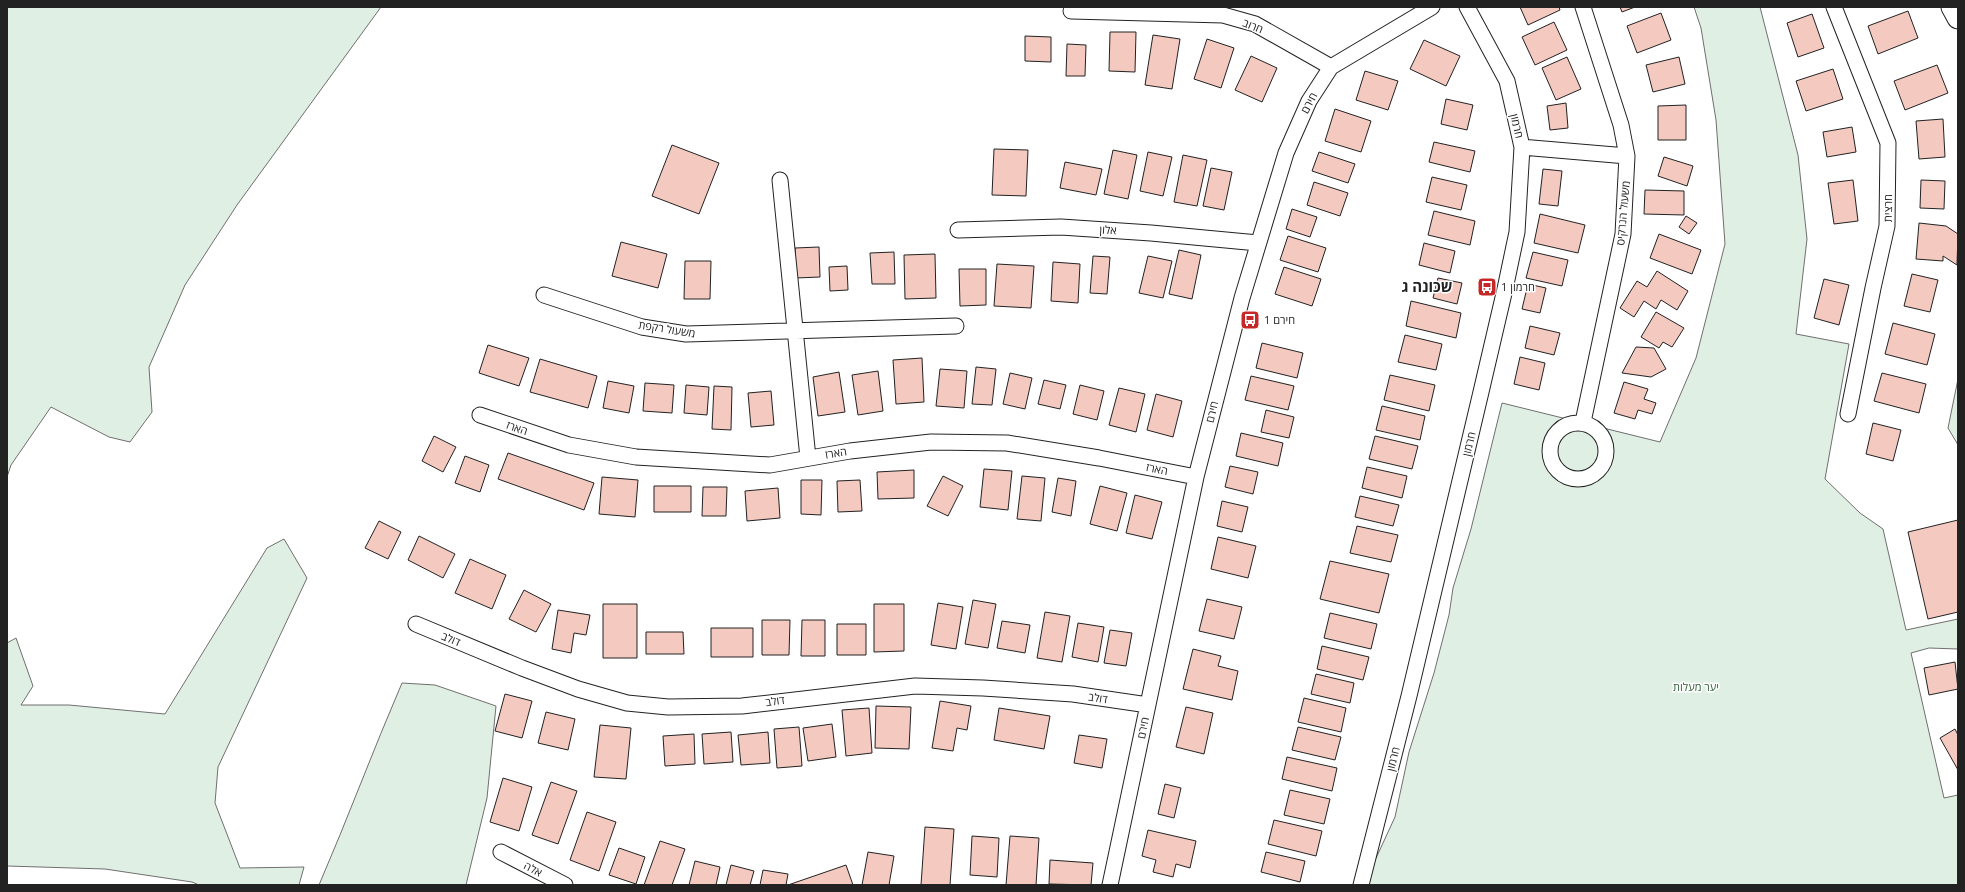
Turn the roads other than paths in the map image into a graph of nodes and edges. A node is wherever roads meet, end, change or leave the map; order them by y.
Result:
1 (1432, 7) edge
2 (1467, 7) edge
3 (1583, 7) edge
4 (1834, 7) edge
5 (1952, 7) edge
6 (1071, 11) dead end
7 (1958, 18) edge
8 (1331, 67) junction
9 (1522, 147) junction
10 (1627, 156) junction
11 (780, 180) dead end
12 (958, 230) dead end
13 (1258, 243) junction
14 (544, 295) dead end
15 (956, 326) dead end
16 (795, 331) junction
17 (1848, 414) dead end
18 (480, 415) dead end
19 (1583, 422) dead end
20 (808, 458) junction
21 (1196, 477) junction
22 (416, 624) dead end
23 (1148, 705) junction
24 (501, 852) dead end
25 (565, 885) edge
26 (1110, 885) edge
27 (1361, 885) edge

1 - 8 street, חירם
2 - 9 street, חרמון
3 - 10 street, משעול הנרקיס
4 - 17 street, חרצית
5 - 7 main road
6 - 8 street, חרוב
8 - 13 street, חירם
9 - 10 street
9 - 27 street, חרמון
10 - 19 street, משעול הנרקיס
11 - 16 street
12 - 13 street, אלון
13 - 21 street, חירם
14 - 16 street, משעול רקפת
15 - 16 street, משעול רקפת
16 - 20 street
18 - 20 street, הארז
20 - 21 street, הארז
21 - 23 street, חירם
22 - 23 street, דולב
23 - 26 street, חירם
24 - 25 street, אלה

